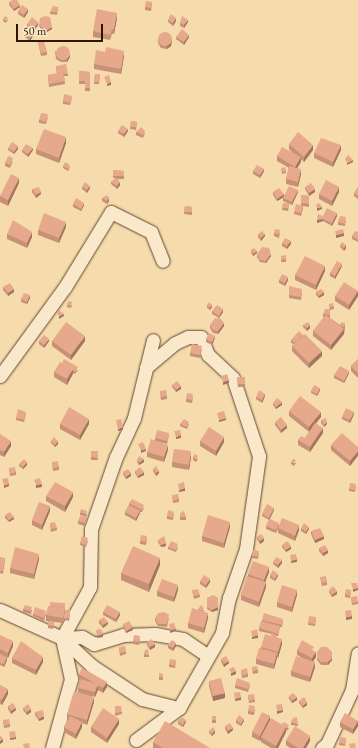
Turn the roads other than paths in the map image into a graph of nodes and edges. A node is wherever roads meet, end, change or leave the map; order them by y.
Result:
1 (164, 261) dead end
2 (153, 340) dead end
3 (146, 367) junction
4 (0, 376) edge
5 (0, 610) edge
6 (62, 638) junction
7 (358, 653) edge
8 (208, 656) junction
9 (179, 708) junction
10 (136, 740) dead end
11 (52, 748) edge
12 (322, 748) edge

1 - 4 street
2 - 3 street
3 - 6 street
3 - 8 street
5 - 6 street
6 - 8 street
6 - 9 street
6 - 11 street
7 - 12 street
8 - 9 street
9 - 10 street

